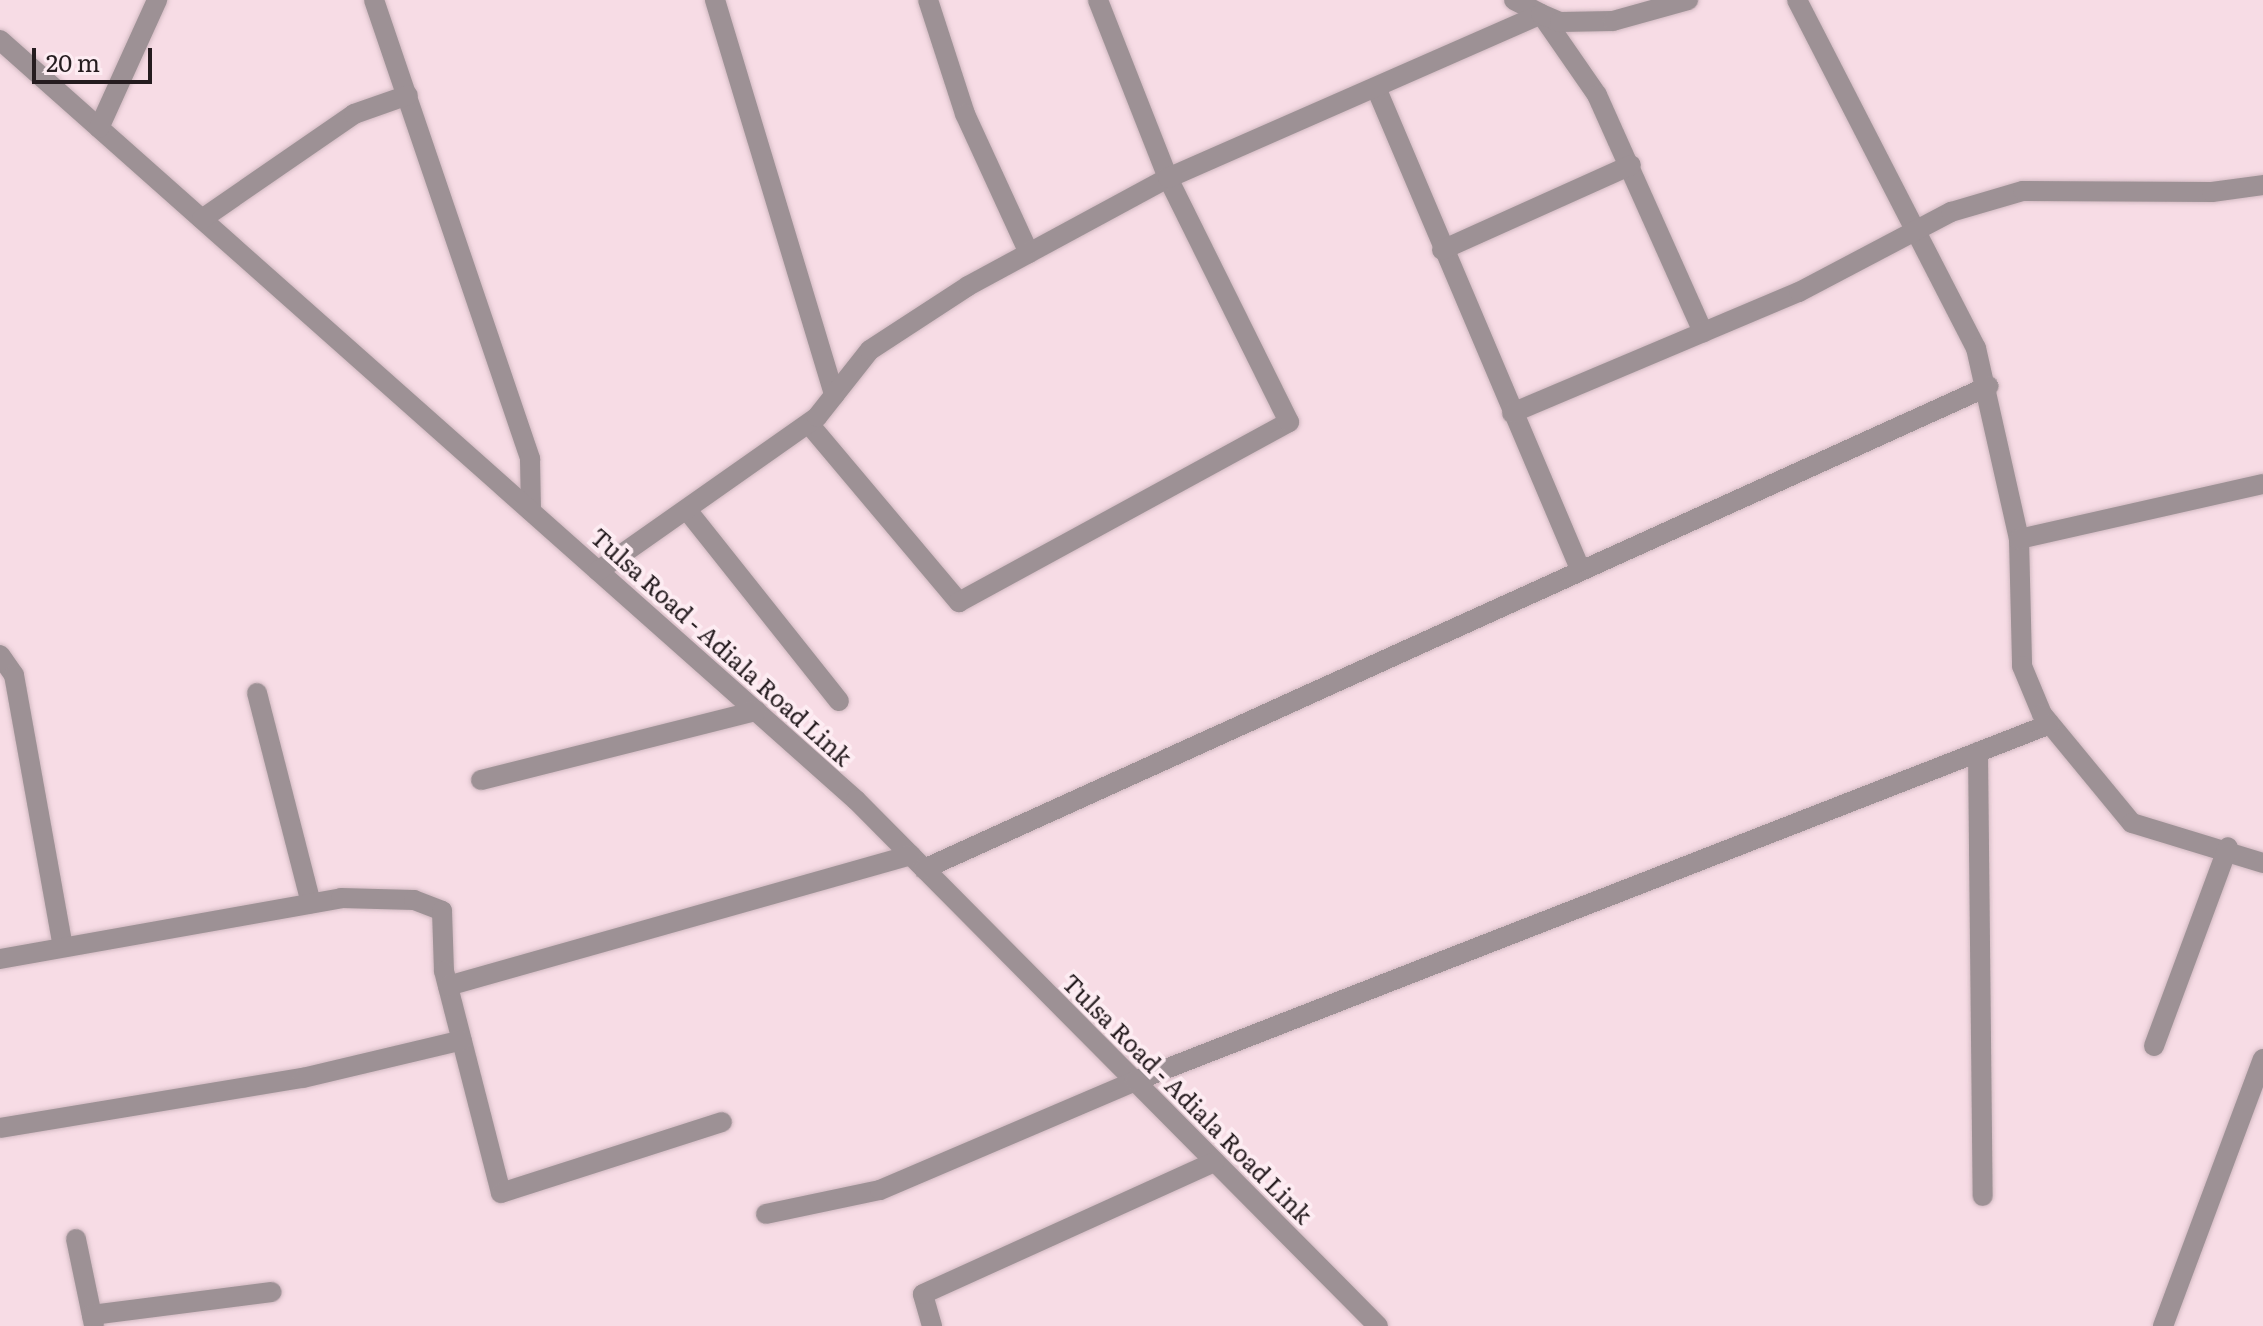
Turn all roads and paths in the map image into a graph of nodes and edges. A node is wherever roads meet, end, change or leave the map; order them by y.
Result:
1 (157, 0) edge
2 (374, 0) edge
3 (715, 0) edge
4 (928, 0) edge
5 (1098, 0) edge
6 (1514, 0) edge
7 (1688, 0) edge
8 (1797, 0) edge
9 (1541, 7) edge
10 (0, 40) edge
11 (1377, 90) junction
12 (408, 95) junction
13 (99, 128) junction
14 (1631, 165) junction
15 (1168, 178) junction
16 (2263, 185) edge
17 (202, 219) junction
18 (1917, 232) junction
19 (1442, 250) junction
20 (1029, 253) junction
21 (1703, 332) junction
22 (1989, 386) junction
23 (834, 395) junction
24 (1512, 413) junction
25 (809, 424) junction
26 (2263, 484) edge
27 (687, 510) junction
28 (531, 511) junction
29 (2019, 539) junction
30 (598, 571) junction
31 (1581, 571) junction
32 (0, 655) edge
33 (257, 693) dead end
34 (839, 701) dead end
35 (756, 711) junction
36 (2050, 724) junction
37 (1978, 752) junction
38 (481, 780) dead end
39 (2228, 847) junction
40 (918, 862) junction
41 (2263, 863) edge
42 (311, 903) junction
43 (63, 947) junction
44 (0, 959) edge
45 (448, 986) junction
46 (462, 1040) junction
47 (2154, 1046) dead end
48 (2263, 1059) edge
49 (1135, 1081) junction
50 (722, 1122) dead end
51 (0, 1128) edge
52 (1214, 1162) junction
53 (1983, 1196) dead end
54 (766, 1214) dead end
55 (76, 1239) dead end
56 (272, 1292) dead end
57 (93, 1320) edge
58 (932, 1326) edge
59 (1378, 1326) edge
60 (2163, 1326) edge

1 - 13 street
2 - 12 street
3 - 23 street
4 - 20 street
5 - 15 street
6 - 9 street
7 - 9 street
8 - 18 street
9 - 11 street
9 - 14 street
10 - 13 street, Tulsa Road - Adiala Road Link
11 - 15 street
11 - 19 street
12 - 17 street
12 - 28 street
13 - 17 street, Tulsa Road - Adiala Road Link
14 - 19 street
14 - 21 street
15 - 20 street
15 - 25 street
16 - 18 street
17 - 28 street, Tulsa Road - Adiala Road Link
18 - 21 street
18 - 22 street
19 - 24 street
20 - 23 street
21 - 24 street
22 - 29 street
22 - 31 street
23 - 25 street
24 - 31 street
25 - 27 street
26 - 29 street
27 - 30 street
27 - 34 street
28 - 30 street, Tulsa Road - Adiala Road Link
29 - 36 street
30 - 35 street, Tulsa Road - Adiala Road Link
31 - 40 street
32 - 43 street
33 - 42 street
35 - 38 street
35 - 40 street, Tulsa Road - Adiala Road Link
36 - 37 street
36 - 39 street
37 - 49 street
37 - 53 street
39 - 41 street
39 - 47 street
40 - 45 street
40 - 49 street, Tulsa Road - Adiala Road Link
42 - 43 street
42 - 45 street
43 - 44 street
45 - 46 street
46 - 50 street
46 - 51 street
48 - 60 street
49 - 52 street, Tulsa Road - Adiala Road Link
49 - 54 street
52 - 58 street
52 - 59 street, Tulsa Road - Adiala Road Link
55 - 57 street
56 - 57 street

